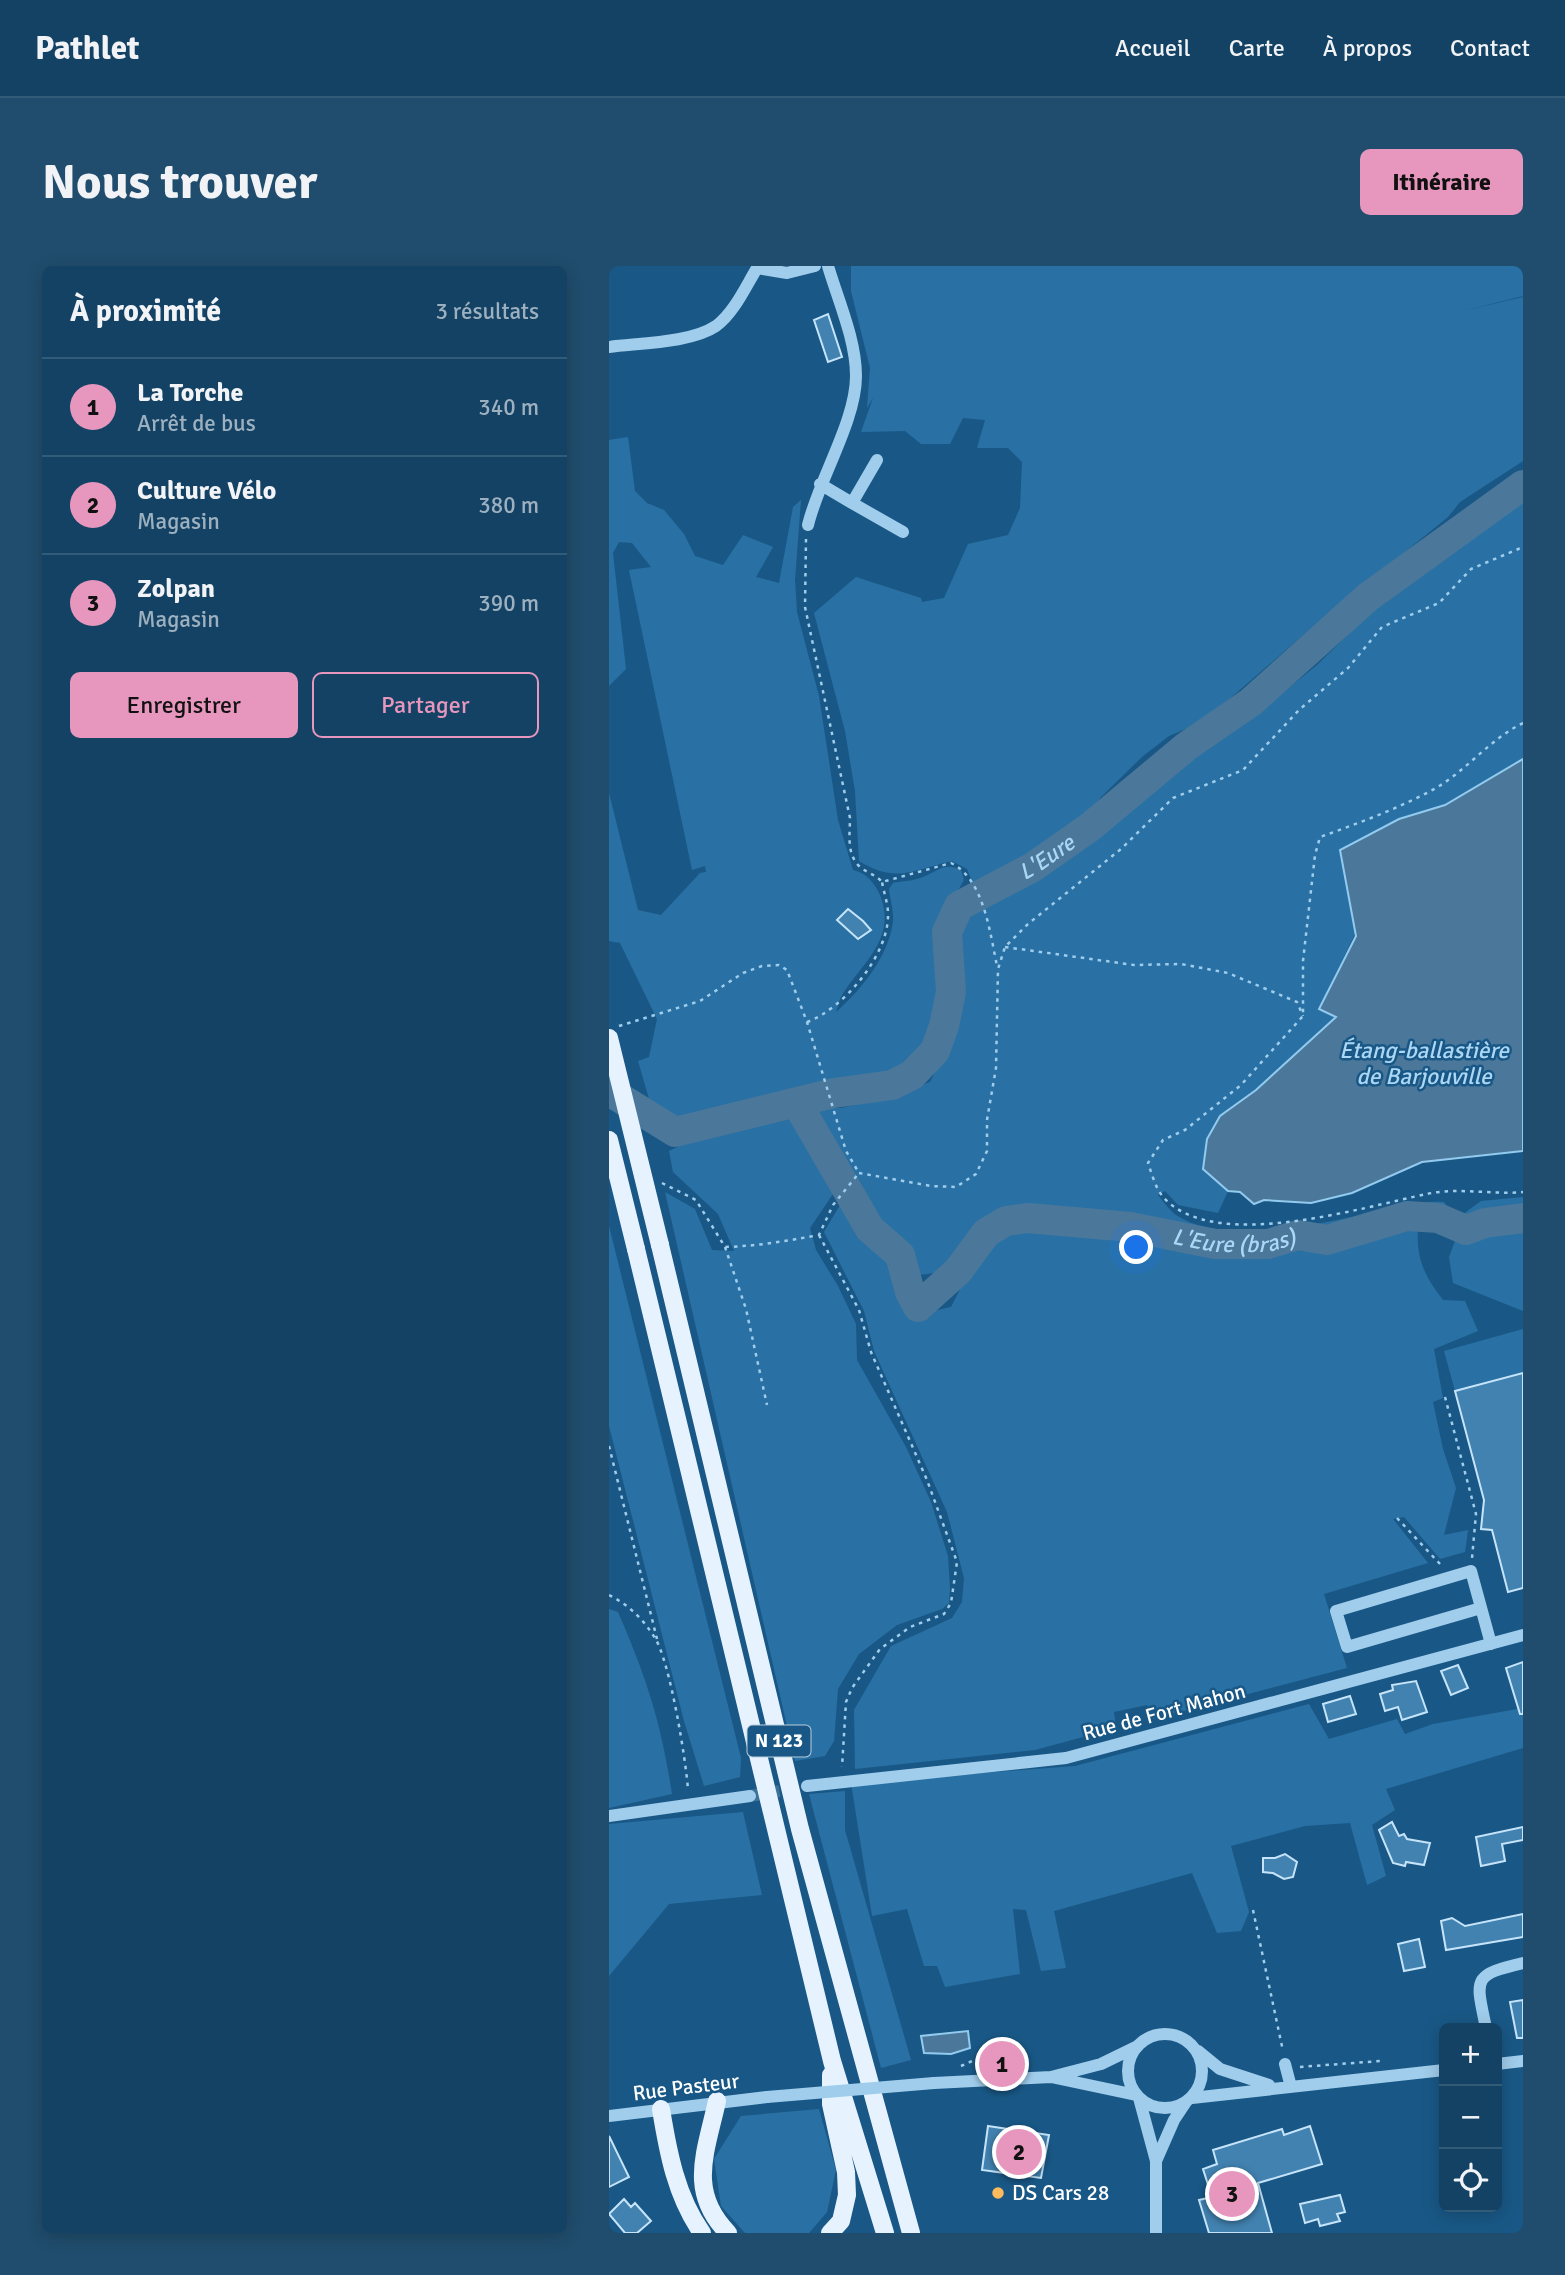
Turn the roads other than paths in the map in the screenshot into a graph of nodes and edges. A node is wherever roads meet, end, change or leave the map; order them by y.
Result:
1 (815, 266) edge
2 (828, 266) edge
3 (757, 267) edge
4 (609, 347) edge
5 (877, 460) dead end
6 (820, 484) junction
7 (852, 503) junction
8 (808, 525) road end
9 (903, 533) dead end
10 (613, 1032) edge
11 (609, 1140) edge
12 (1481, 1608) junction
13 (1523, 1635) edge
14 (1490, 1644) junction
15 (807, 1786) tunnel mouth
16 (750, 1796) tunnel mouth
17 (609, 1816) edge
18 (1523, 1963) edge
19 (1485, 2023) edge
20 (1138, 2046) junction
21 (1196, 2050) junction
22 (832, 2061) junction
23 (1523, 2061) edge
24 (1502, 2063) edge
25 (1286, 2066) road end
26 (1439, 2071) edge
27 (1051, 2077) junction
28 (1285, 2087) junction
29 (1138, 2096) junction
30 (1189, 2100) junction
31 (717, 2101) junction
32 (661, 2109) junction
33 (609, 2116) edge
34 (1156, 2161) junction
35 (702, 2233) edge
36 (727, 2233) edge
37 (830, 2233) edge
38 (884, 2233) edge
39 (911, 2233) edge
40 (1156, 2233) edge

1 - 3 street
2 - 6 street
3 - 4 street
5 - 7 street
6 - 7 street
6 - 8 street
7 - 9 street
10 - 39 main road, N 123, bridge
11 - 22 main road, N 123, bridge
12 - 12 street
12 - 14 street
13 - 14 street, Rue de Fort Mahon
14 - 15 street, Rue de Fort Mahon
16 - 17 street
18 - 19 street
20 - 21 street
20 - 27 street
20 - 29 street
21 - 28 street
21 - 30 street
22 - 37 main road
22 - 38 main road, N 123
23 - 24 street
25 - 28 street
26 - 28 street
27 - 29 street
27 - 31 street, Rue Pasteur, bridge
28 - 30 street
29 - 30 street
29 - 34 street
30 - 34 street
31 - 32 street, Rue Pasteur
31 - 36 main road
32 - 33 street, Rue Pasteur
32 - 35 main road
34 - 40 street

